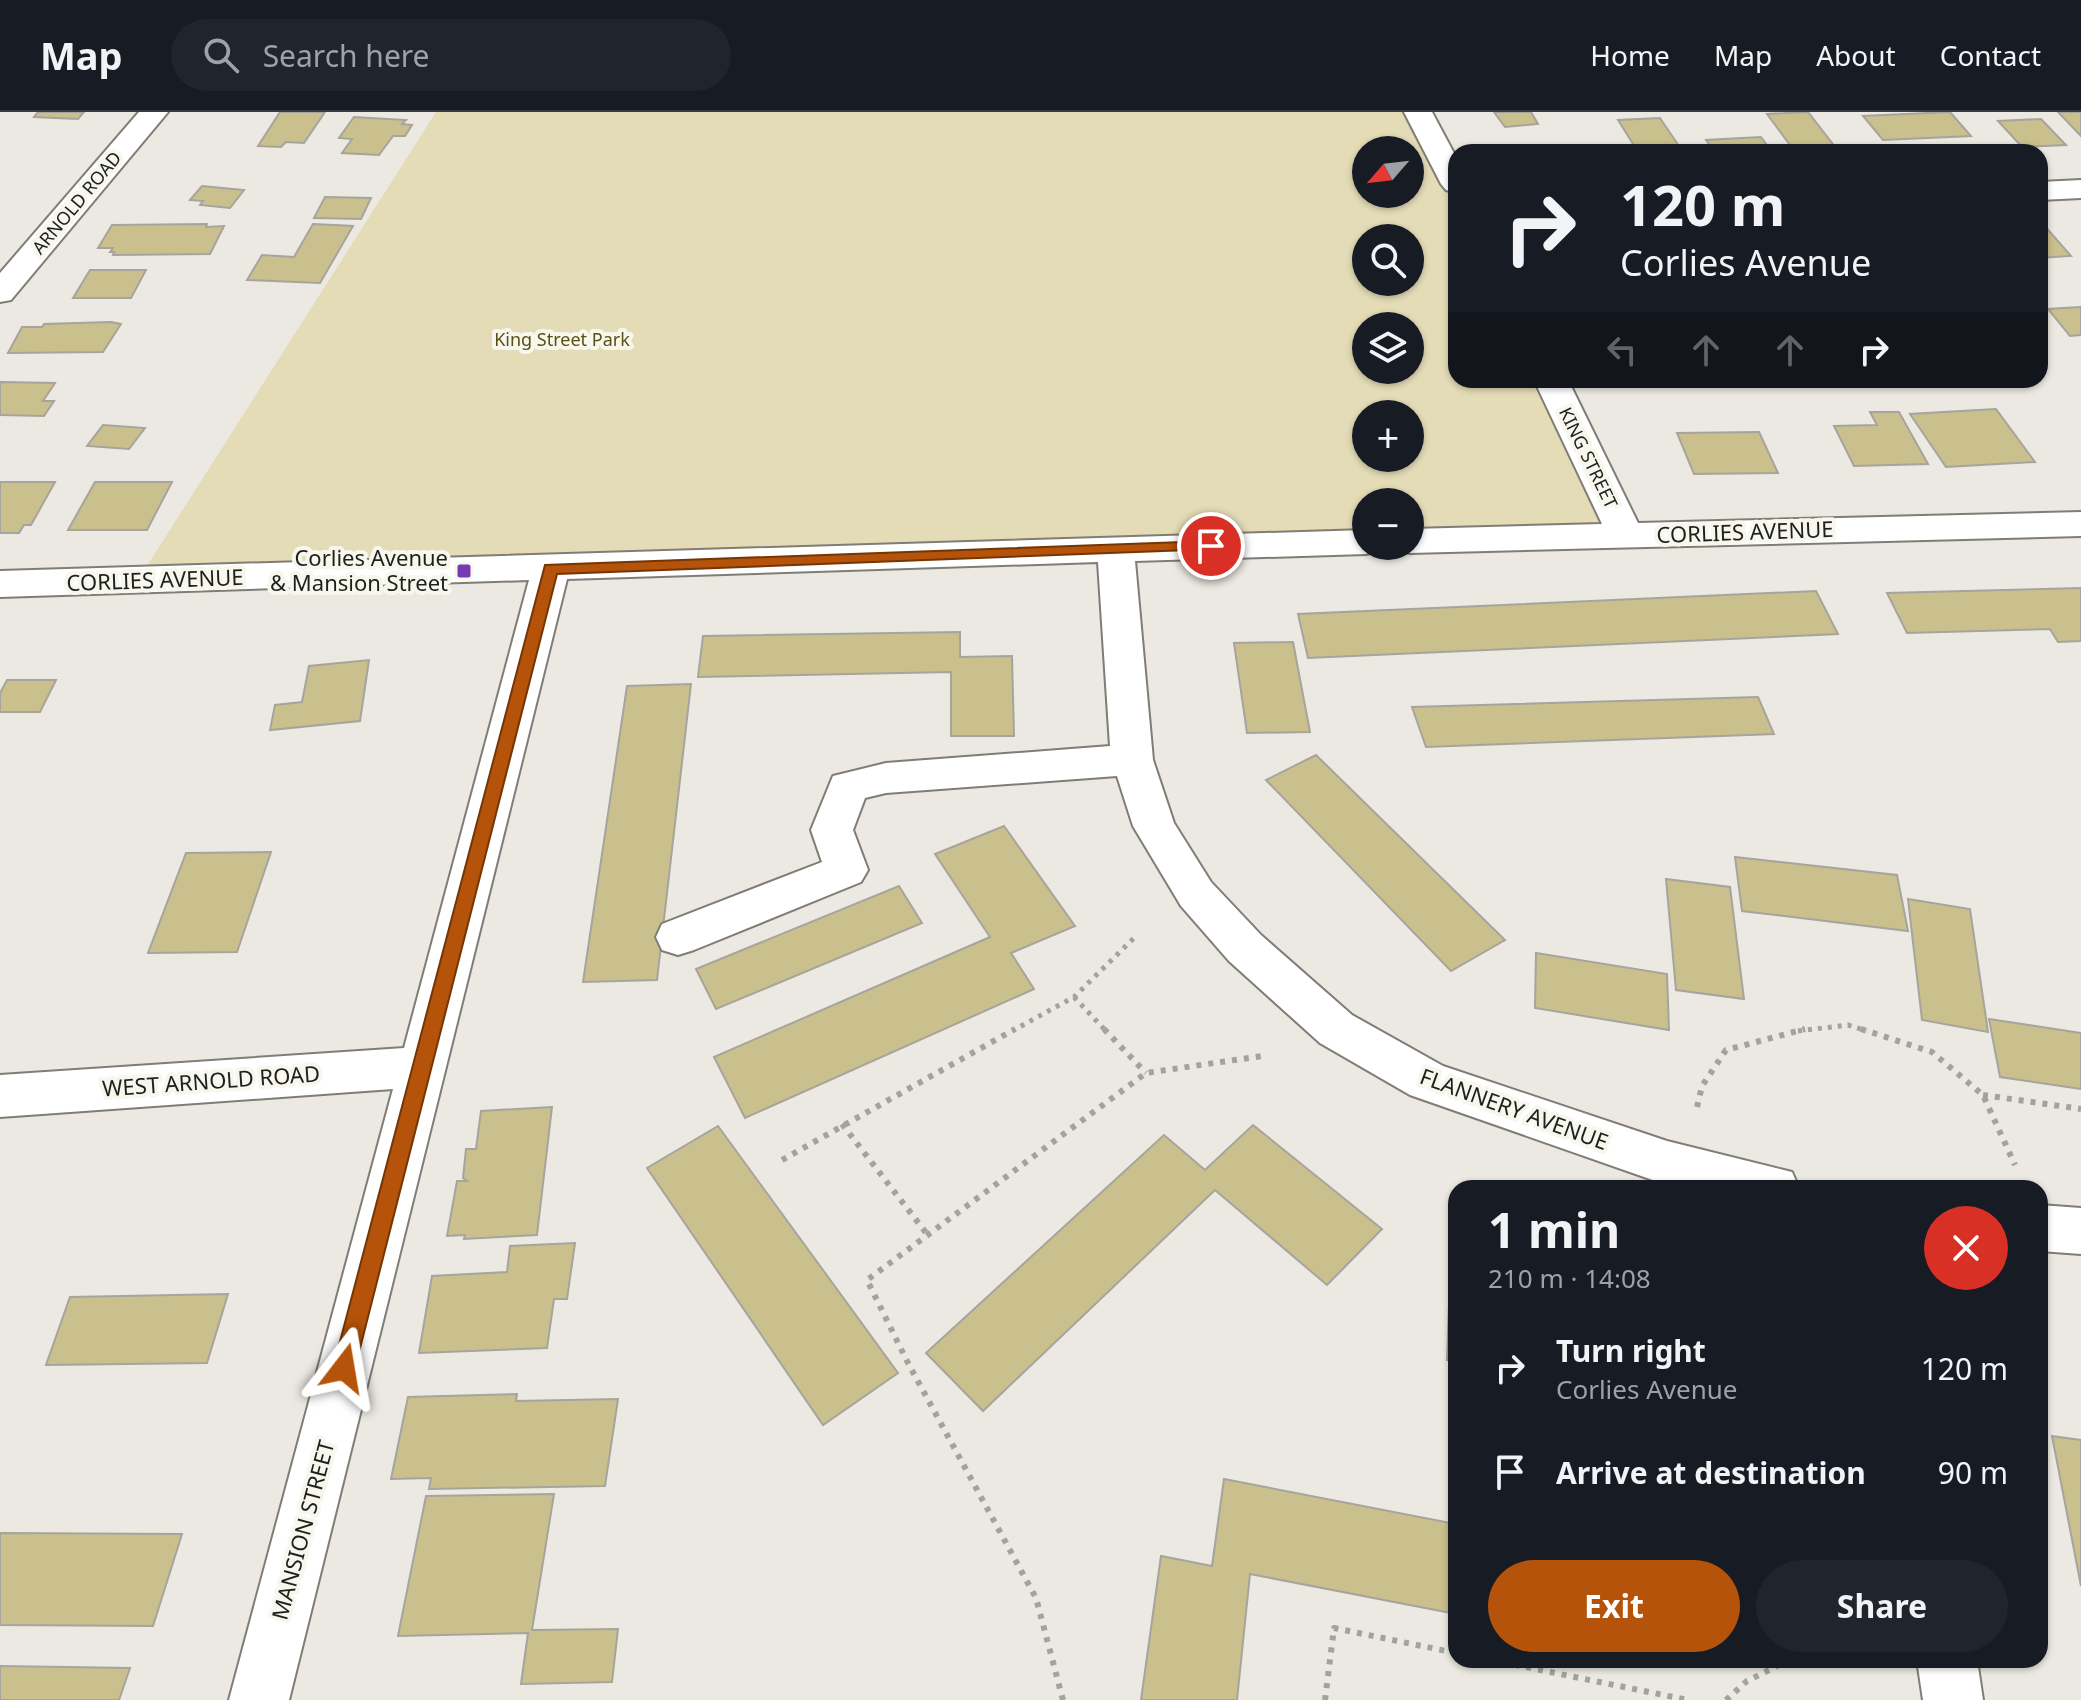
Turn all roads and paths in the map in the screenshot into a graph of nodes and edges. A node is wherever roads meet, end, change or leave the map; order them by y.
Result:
1 (154, 112) edge
2 (1418, 112) edge
3 (1448, 169) edge
4 (2081, 189) edge
5 (2048, 191) edge
6 (0, 293) edge
7 (1555, 388) edge
8 (2081, 524) edge
9 (1626, 536) junction
10 (1424, 541) edge
11 (1352, 542) edge
12 (1117, 548) junction
13 (551, 569) junction
14 (0, 584) edge
15 (1132, 760) junction
16 (1137, 935) dead end
17 (678, 937) dead end
18 (1074, 997) junction
19 (1262, 1056) dead end
20 (422, 1067) junction
21 (1146, 1073) junction
22 (1983, 1095) junction
23 (0, 1096) edge
24 (1697, 1107) dead end
25 (2081, 1109) edge
26 (842, 1124) junction
27 (782, 1160) dead end
28 (2015, 1165) dead end
29 (1740, 1180) edge
30 (2048, 1229) edge
31 (2081, 1231) edge
32 (927, 1234) junction
33 (1448, 1651) edge
34 (1530, 1668) edge
35 (1773, 1668) edge
36 (1948, 1668) edge
37 (259, 1700) edge
38 (1063, 1700) edge
39 (1325, 1700) edge
40 (1688, 1700) edge
41 (1726, 1700) edge
42 (1953, 1700) edge

1 - 6 street, ARNOLD ROAD
2 - 3 street
4 - 5 street
7 - 9 street, KING STREET
8 - 9 street, CORLIES AVENUE
9 - 10 street, CORLIES AVENUE
11 - 12 street, CORLIES AVENUE
12 - 13 street, CORLIES AVENUE
12 - 15 street, FLANNERY AVENUE
13 - 14 street, CORLIES AVENUE
13 - 20 street, MANSION STREET
15 - 17 street
15 - 29 street, FLANNERY AVENUE
16 - 18 path
18 - 21 path
18 - 26 path
19 - 21 path
20 - 23 street, WEST ARNOLD ROAD
20 - 37 street, MANSION STREET
21 - 32 path
22 - 24 path
22 - 25 path
22 - 28 path
26 - 27 path
26 - 32 path
30 - 31 street
32 - 38 path
33 - 39 path
34 - 40 path
35 - 41 path
36 - 42 street

